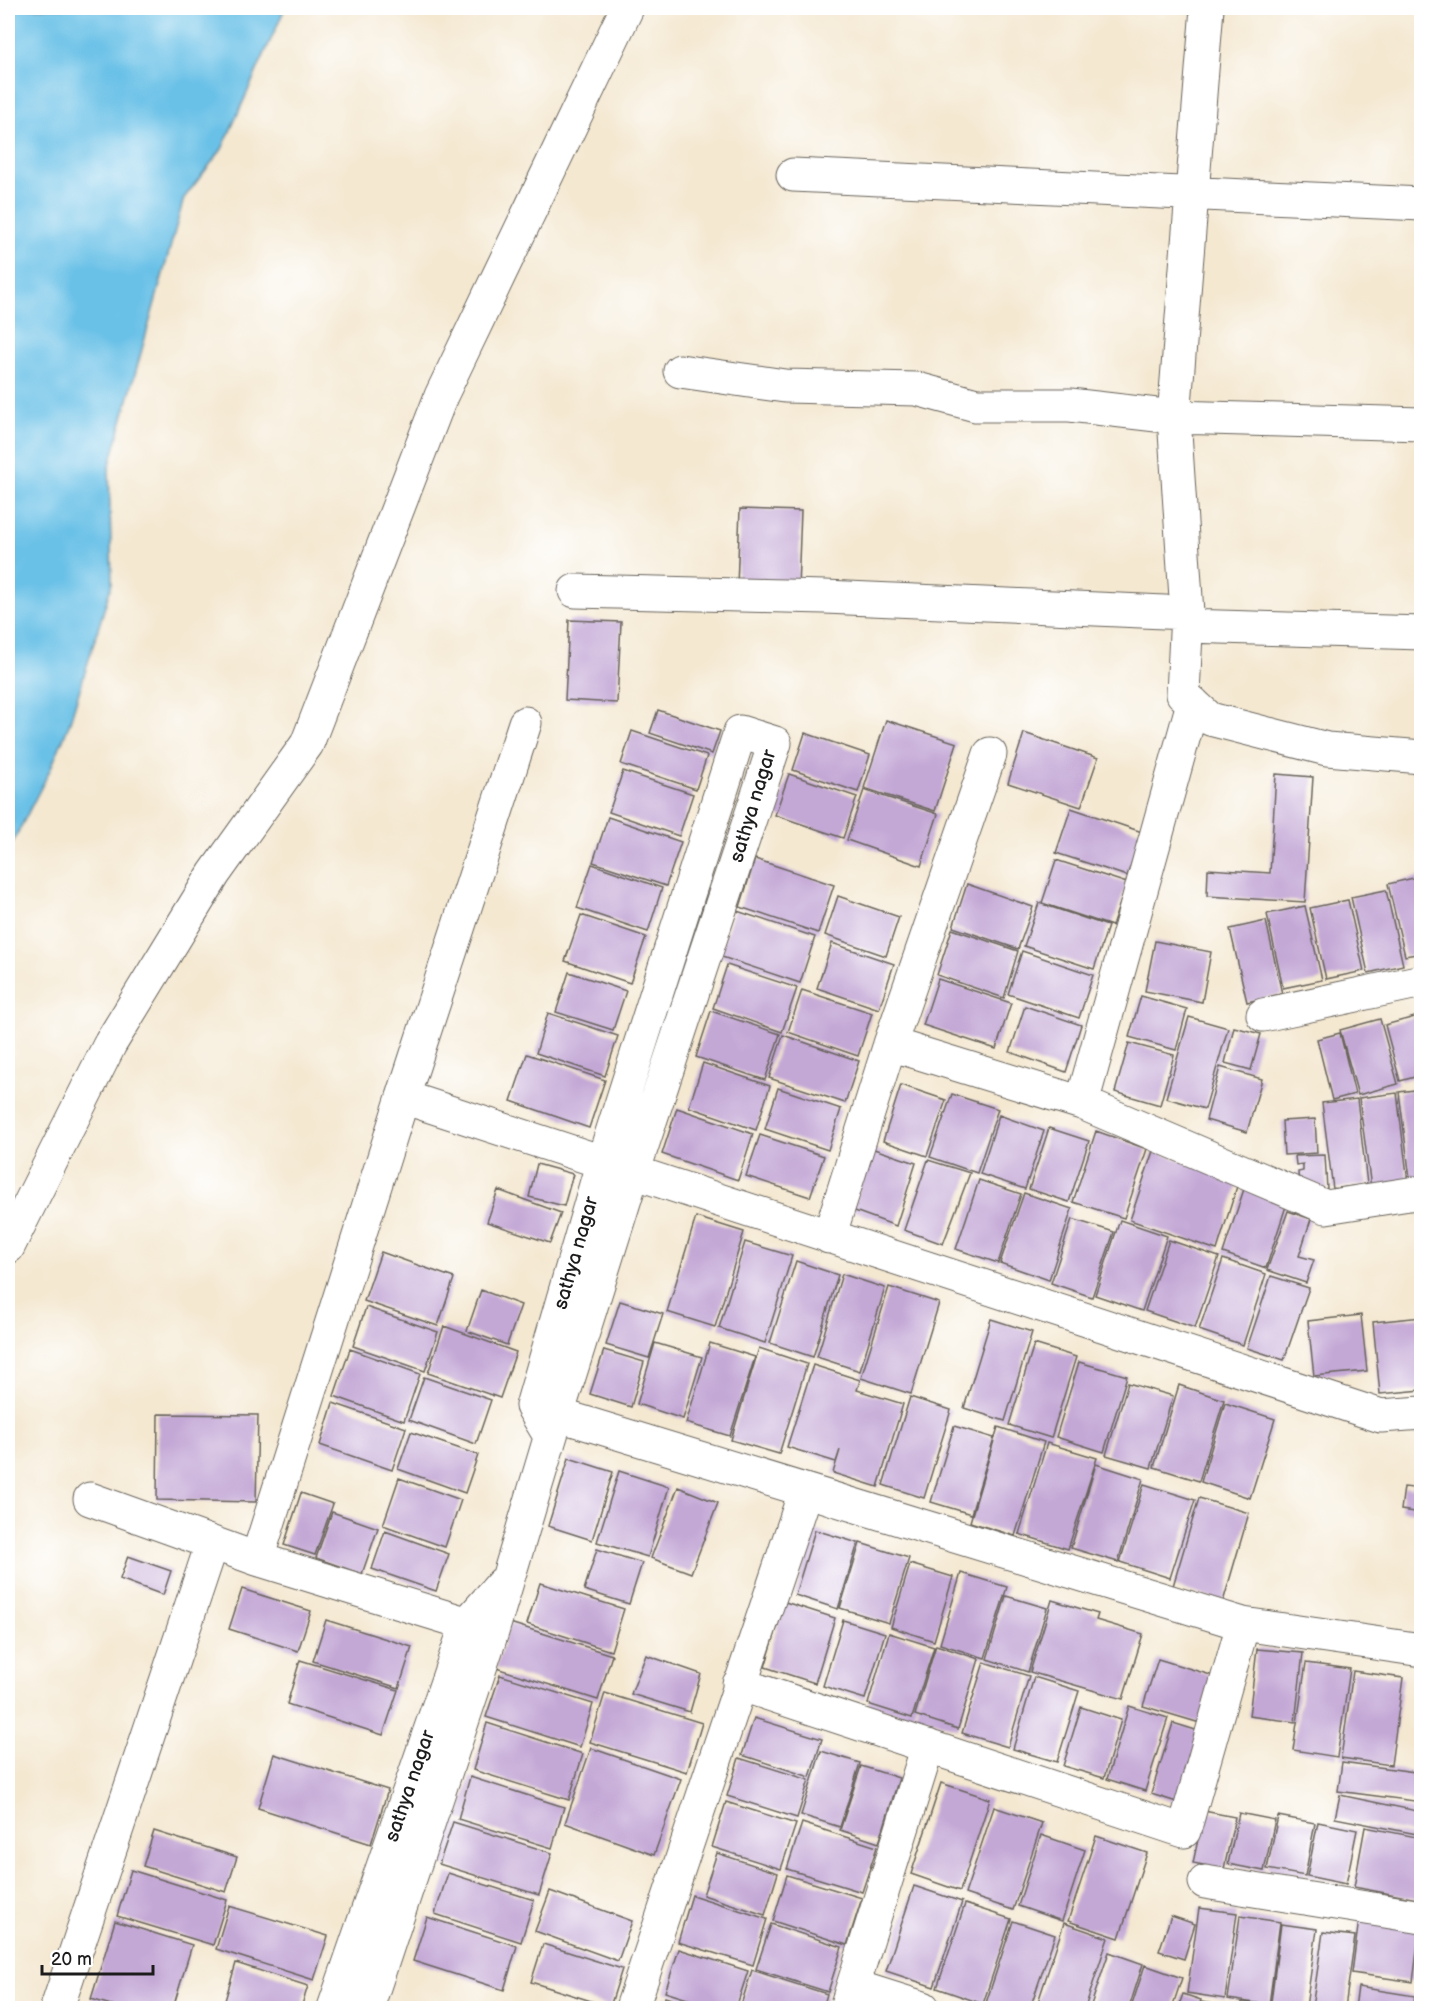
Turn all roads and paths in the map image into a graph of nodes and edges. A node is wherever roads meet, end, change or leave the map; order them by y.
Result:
1 (627, 8) edge
2 (1207, 8) edge
3 (793, 175) dead end
4 (1192, 193) junction
5 (1422, 204) edge
6 (680, 371) dead end
7 (1173, 417) junction
8 (1422, 424) edge
9 (575, 591) dead end
10 (1187, 619) junction
11 (1422, 633) edge
12 (1193, 703) junction
13 (525, 723) dead end
14 (990, 754) dead end
15 (1422, 757) edge
16 (1422, 981) edge
17 (1263, 1015) dead end
18 (890, 1044) junction
19 (403, 1097) junction
20 (1082, 1103) junction
21 (602, 1164) junction
22 (633, 1173) junction
23 (1422, 1192) edge
24 (829, 1238) junction
25 (8, 1247) edge
26 (1422, 1413) edge
27 (546, 1419) junction
28 (805, 1492) junction
29 (90, 1499) dead end
30 (212, 1544) junction
31 (257, 1559) junction
32 (1243, 1624) junction
33 (480, 1628) junction
34 (1422, 1650) edge
35 (739, 1684) junction
36 (928, 1746) junction
37 (1205, 1882) dead end
38 (1422, 1917) edge
39 (850, 1997) edge
40 (57, 2008) edge
41 (334, 2008) edge
42 (367, 2008) edge
43 (632, 2008) edge
44 (923, 2008) edge

1 - 25 street
2 - 4 street
3 - 4 street
4 - 5 street
4 - 7 street
6 - 7 street
7 - 8 street
7 - 10 street
9 - 10 street
10 - 11 street
10 - 12 street
12 - 15 street
12 - 20 street
13 - 19 street
14 - 18 street
16 - 17 street
18 - 20 street
18 - 24 street
19 - 21 street
19 - 31 street
20 - 23 street
21 - 22 street
21 - 22 street, sathya nagar
21 - 27 street, sathya nagar
22 - 24 street
22 - 27 street, sathya nagar
24 - 26 street
27 - 28 street
27 - 33 street, sathya nagar
28 - 32 street
28 - 35 street
29 - 30 street
30 - 31 street
30 - 40 street
31 - 33 street
32 - 34 street
32 - 36 street
33 - 41 street, sathya nagar
33 - 42 street, sathya nagar
35 - 36 street
35 - 43 street
36 - 39 street
37 - 38 street
39 - 44 street

